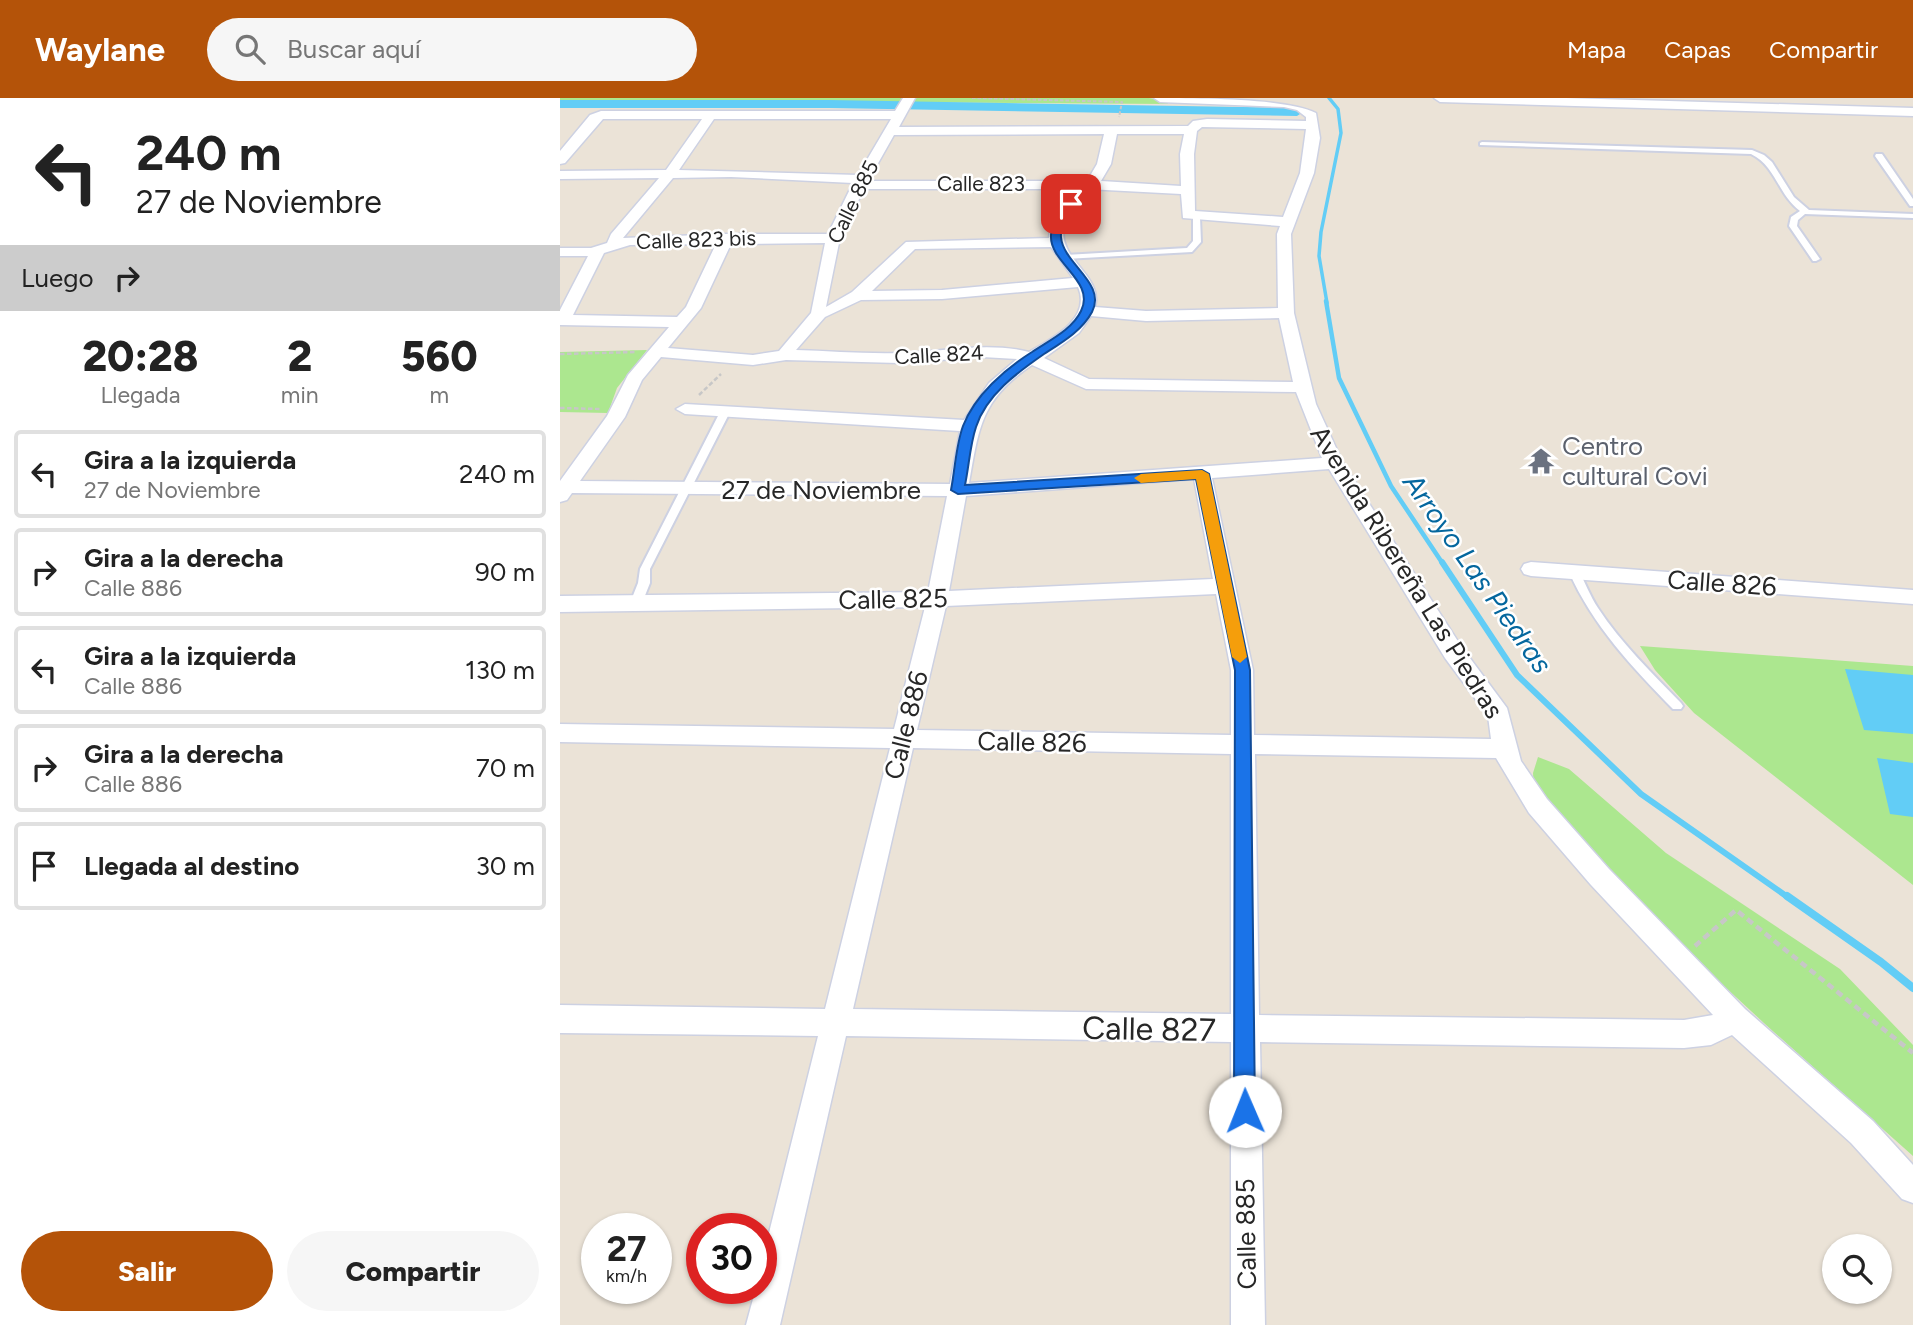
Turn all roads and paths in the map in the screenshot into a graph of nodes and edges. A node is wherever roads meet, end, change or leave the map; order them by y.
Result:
1 (972, 98) edge
2 (1128, 98) edge
3 (1160, 98) edge
4 (1440, 98) edge
5 (1187, 99) edge
6 (1256, 99) edge
7 (1122, 102) junction
8 (1742, 102) edge
9 (904, 106) edge
10 (1120, 111) dead end
11 (1913, 112) edge
12 (712, 113) junction
13 (1312, 125) junction
14 (1111, 130) junction
15 (1191, 130) junction
16 (890, 131) junction
17 (1482, 144) dead end
18 (1880, 156) dead end
19 (560, 160) edge
20 (671, 172) junction
21 (560, 175) edge
22 (861, 182) junction
23 (1087, 185) junction
24 (1186, 190) junction
25 (1913, 204) edge
26 (1804, 211) junction
27 (1913, 216) edge
28 (1196, 217) junction
29 (1288, 222) junction
30 (726, 238) junction
31 (833, 238) junction
32 (606, 248) junction
33 (1061, 249) junction
34 (560, 252) edge
35 (1816, 259) dead end
36 (1082, 282) junction
37 (858, 295) junction
38 (1087, 311) junction
39 (1286, 313) junction
40 (819, 314) junction
41 (562, 320) edge
42 (681, 322) junction
43 (655, 352) junction
44 (560, 354) edge
45 (786, 355) junction
46 (736, 358) junction
47 (1031, 358) junction
48 (1301, 387) junction
49 (560, 408) edge
50 (685, 409) joint
51 (725, 412) junction
52 (618, 413) junction
53 (970, 426) junction
54 (1334, 463) junction
55 (1202, 474) junction
56 (687, 489) junction
57 (562, 490) edge
58 (958, 490) junction
59 (1531, 569) dead end
60 (1574, 572) junction
61 (1227, 586) junction
62 (1913, 597) edge
63 (937, 599) junction
64 (636, 603) junction
65 (560, 604) edge
66 (1677, 706) dead end
67 (560, 733) edge
68 (901, 740) junction
69 (1242, 745) junction
70 (1504, 749) junction
71 (1691, 949) dead end
72 (560, 1019) edge
73 (1735, 1019) junction
74 (836, 1023) junction
75 (1244, 1030) junction
76 (1913, 1053) edge
77 (1913, 1188) edge
78 (763, 1325) edge
79 (1248, 1325) edge

1 - 7 path
2 - 7 path
3 - 5 street
4 - 8 street
5 - 6 street
6 - 13 street
7 - 10 path
8 - 11 street
9 - 12 street
9 - 16 street, Calle 885
12 - 19 street
12 - 20 street
13 - 15 street, Calle 823
13 - 29 street, Avenida Ribereña Las Piedras
14 - 15 street, Calle 823
14 - 16 street, Calle 823
14 - 23 street
15 - 24 street
16 - 22 street, Calle 885
17 - 26 lane
18 - 25 lane
20 - 21 street, Calle 823
20 - 22 street, Calle 823
20 - 32 street
22 - 23 street, Calle 823
22 - 31 street, Calle 885
23 - 24 street, Calle 823
23 - 33 street
24 - 28 street
26 - 27 lane
26 - 35 lane
28 - 29 street
28 - 33 lane
29 - 39 street, Avenida Ribereña Las Piedras
30 - 31 street, Calle 823 bis
30 - 32 street, Calle 823 bis
30 - 42 street
31 - 40 street, Calle 885
32 - 34 street, Calle 823 bis
32 - 41 street
33 - 36 street
33 - 37 street
36 - 37 street
36 - 38 street
37 - 40 street
38 - 39 street
38 - 47 street, Calle 886
39 - 48 street, Avenida Ribereña Las Piedras
40 - 45 street
41 - 42 street
42 - 43 street
43 - 44 path
43 - 46 street, Calle 824
43 - 52 street
45 - 46 street, Calle 824
45 - 47 street, Calle 824
46 - 50 path
47 - 48 street, Calle 824
47 - 53 street, Calle 886
48 - 54 street, Avenida Ribereña Las Piedras
49 - 52 path
50 - 51 street
51 - 53 street
51 - 56 lane
52 - 57 street
53 - 58 street, Calle 886
54 - 55 street, 27 de Noviembre
54 - 70 street, Avenida Ribereña Las Piedras
55 - 58 street, 27 de Noviembre
55 - 61 street, Calle 885
56 - 57 street, 27 de Noviembre
56 - 58 street, 27 de Noviembre
56 - 64 lane
58 - 63 street, Calle 886
59 - 60 street, Calle 826
60 - 62 street, Calle 826
60 - 66 lane
61 - 63 street, Calle 825
61 - 69 street, Calle 885
63 - 64 street, Calle 825
63 - 68 street, Calle 886
64 - 65 street, Calle 825
67 - 68 street, Calle 826
68 - 69 street, Calle 826
68 - 74 street, Calle 886
69 - 70 street, Calle 826
69 - 75 street, Calle 885
70 - 73 street, Avenida Ribereña Las Piedras
71 - 76 path
72 - 74 street, Calle 827
73 - 75 street, Calle 827
73 - 77 street, Avenida Ribereña Las Piedras
74 - 75 street, Calle 827
74 - 78 street, Calle 886
75 - 79 street, Calle 885

